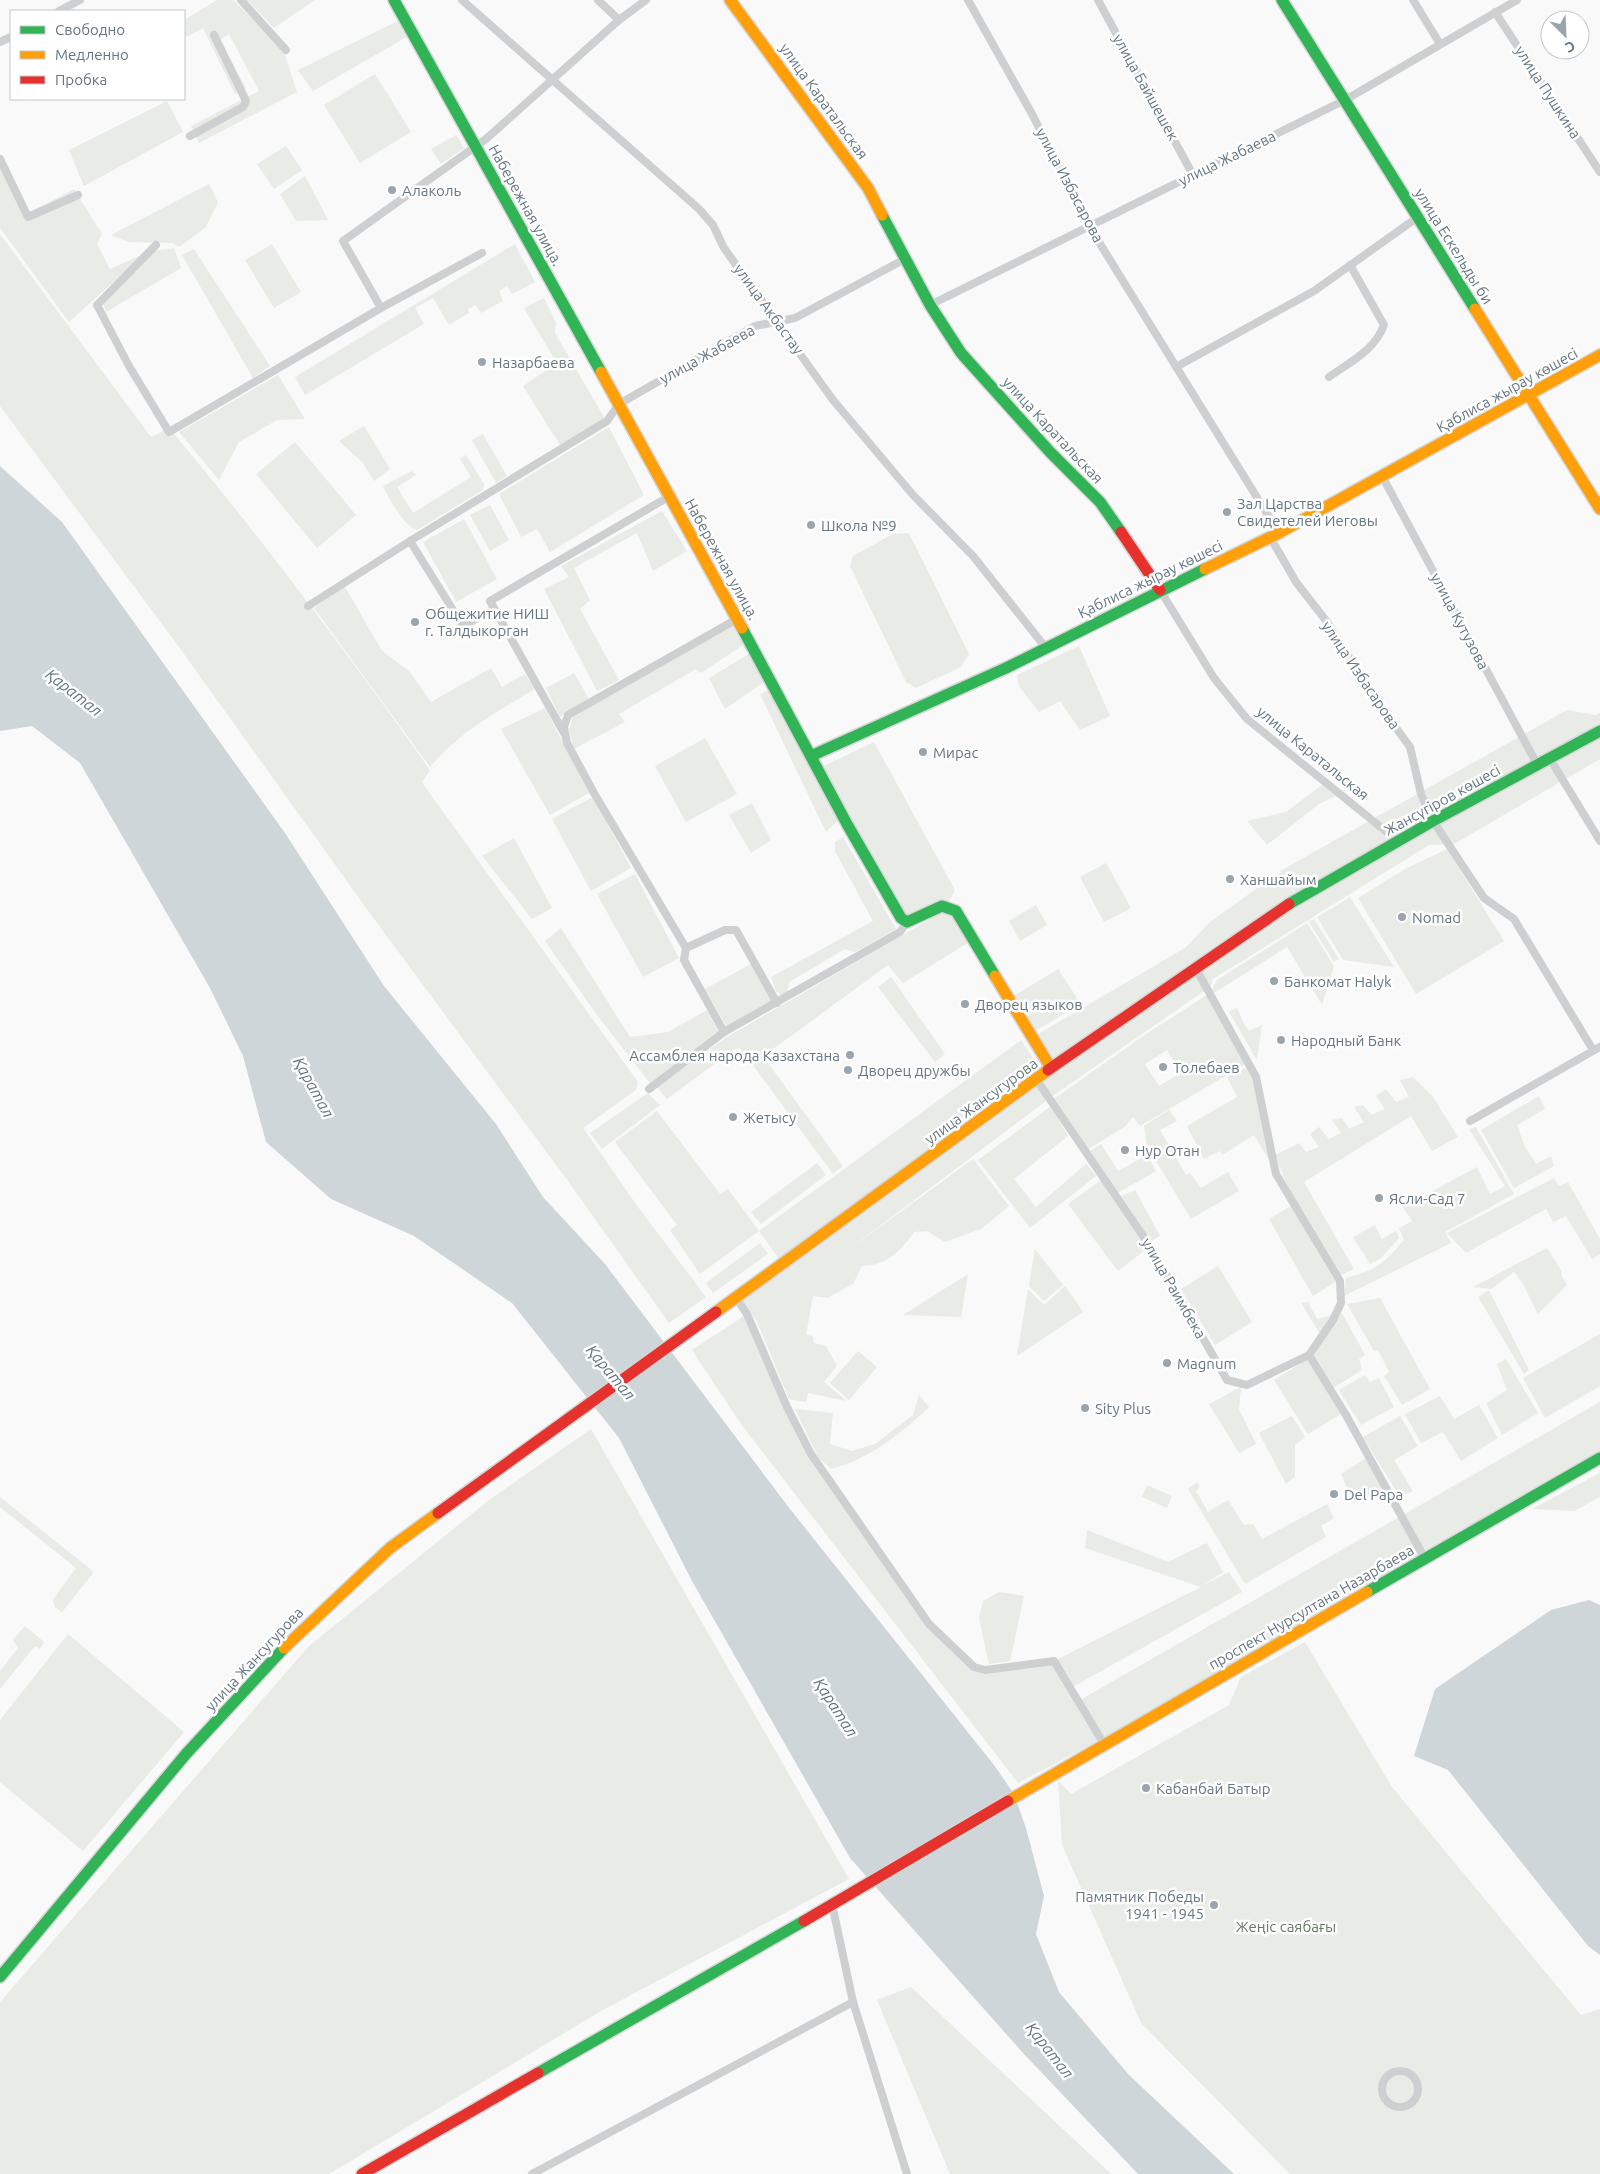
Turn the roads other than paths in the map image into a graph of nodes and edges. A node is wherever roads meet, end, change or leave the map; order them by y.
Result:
1 (80, 0) edge
2 (241, 0) edge
3 (394, 0) edge
4 (462, 0) edge
5 (598, 0) edge
6 (646, 0) edge
7 (730, 0) edge
8 (968, 0) edge
9 (1098, 0) edge
10 (1282, 0) edge
11 (1413, 0) edge
12 (1515, 1) edge
13 (61, 10) edge
14 (1495, 12) junction
15 (619, 20) junction
16 (214, 35) dead end
17 (1440, 44) junction
18 (286, 50) dead end
19 (553, 80) junction
20 (1345, 100) junction
21 (190, 136) dead end
22 (476, 146) junction
23 (0, 159) edge
24 (1600, 172) edge
25 (1193, 174) junction
26 (78, 194) dead end
27 (1418, 217) junction
28 (1089, 226) junction
29 (156, 245) dead end
30 (482, 253) dead end
31 (905, 259) junction
32 (1350, 265) junction
33 (930, 305) junction
34 (382, 308) junction
35 (778, 321) junction
36 (1600, 355) edge
37 (1176, 367) junction
38 (1329, 377) dead end
39 (1529, 395) junction
40 (618, 404) junction
41 (1382, 476) junction
42 (670, 496) junction
43 (1600, 508) edge
44 (1275, 535) junction
45 (410, 541) junction
46 (1160, 590) junction
47 (308, 606) dead end
48 (494, 609) junction
49 (737, 619) junction
50 (1046, 648) junction
51 (1600, 731) edge
52 (565, 735) junction
53 (811, 756) junction
54 (1550, 759) junction
55 (1538, 766) junction
56 (1433, 821) junction
57 (1398, 841) junction
58 (1600, 841) edge
59 (1299, 897) joint
60 (907, 922) junction
61 (686, 948) junction
62 (1194, 967) junction
63 (777, 1003) junction
64 (724, 1032) junction
65 (1597, 1048) edge
66 (1051, 1068) junction
67 (1036, 1079) junction
68 (649, 1089) dead end
69 (1470, 1121) dead end
70 (736, 1298) junction
71 (1309, 1355) junction
72 (1600, 1458) edge
73 (1425, 1559) junction
74 (1104, 1744) junction
75 (832, 1904) junction
76 (0, 1977) edge
77 (853, 2002) junction
78 (1386, 2079) joint
79 (362, 2174) edge
80 (532, 2174) edge
81 (907, 2174) edge

1 - 13 street
2 - 18 street
3 - 22 street, Набережная улица.
4 - 19 street, улица Акбастау
5 - 15 street
6 - 15 street
7 - 31 street, улица Каратальская
8 - 28 street, улица Избасарова
9 - 25 street, улица Байшешек
10 - 20 street, улица Ескельды би
11 - 17 street
12 - 14 street, улица Жабаева
14 - 17 street, улица Жабаева
14 - 24 street, улица Пушкина
15 - 19 street
16 - 21 street
17 - 20 street, улица Жабаева
19 - 22 street
19 - 35 street, улица Акбастау
20 - 25 street, улица Жабаева
20 - 27 street, улица Ескельды би
22 - 34 street
22 - 40 street, Набережная улица.
23 - 26 street
25 - 28 street, улица Жабаева
27 - 32 street
27 - 39 street, улица Ескельды би
28 - 33 street, улица Жабаева
28 - 37 street, улица Избасарова
29 - 34 street
30 - 34 street
31 - 33 street, улица Каратальская
31 - 35 street, улица Жабаева
32 - 37 street
32 - 38 street
33 - 46 street, улица Каратальская
35 - 40 street, улица Жабаева
35 - 50 street, улица Акбастау
36 - 39 street, Қаблиса жырау көшесі
37 - 44 street, улица Избасарова
39 - 41 street, Қаблиса жырау көшесі
39 - 43 street, улица Ескельды би
40 - 42 street, Набережная улица.
40 - 45 street
41 - 44 street, Қаблиса жырау көшесі
41 - 55 street, улица Кутузова
42 - 48 street
42 - 49 street, Набережная улица.
44 - 46 street, Қаблиса жырау көшесі
44 - 56 street, улица Избасарова
45 - 47 street
45 - 48 street
46 - 50 street, Қаблиса жырау көшесі
46 - 57 street, улица Каратальская
48 - 52 street
49 - 52 street
49 - 53 street, Набережная улица.
50 - 53 street, Қаблиса жырау көшесі
51 - 54 street, Жансүгіров көшесі
52 - 61 street
53 - 60 street, Набережная улица.
54 - 55 street, Жансүгіров көшесі
54 - 58 street
55 - 56 street, Жансүгіров көшесі
56 - 57 street, Жансүгіров көшесі
56 - 65 street
57 - 59 street, Жансүгіров көшесі
59 - 62 street, улица Жансугурова
60 - 63 street
60 - 66 street
61 - 63 street
61 - 64 street
62 - 66 street, улица Жансугурова
62 - 71 street
63 - 64 street
64 - 68 street
65 - 69 street
66 - 67 street, улица Жансугурова
67 - 70 street, улица Жансугурова
67 - 71 street, улица Раимбека
70 - 74 street
70 - 76 street, улица Жансугурова
71 - 73 street
72 - 73 street, проспект Нурсултана Назарбаева
73 - 74 street, проспект Нурсултана Назарбаева
74 - 75 street, проспект Нурсултана Назарбаева
75 - 77 street
75 - 79 street, проспект Нурсултана Назарбаева
77 - 80 street
77 - 81 street
78 - 78 street

